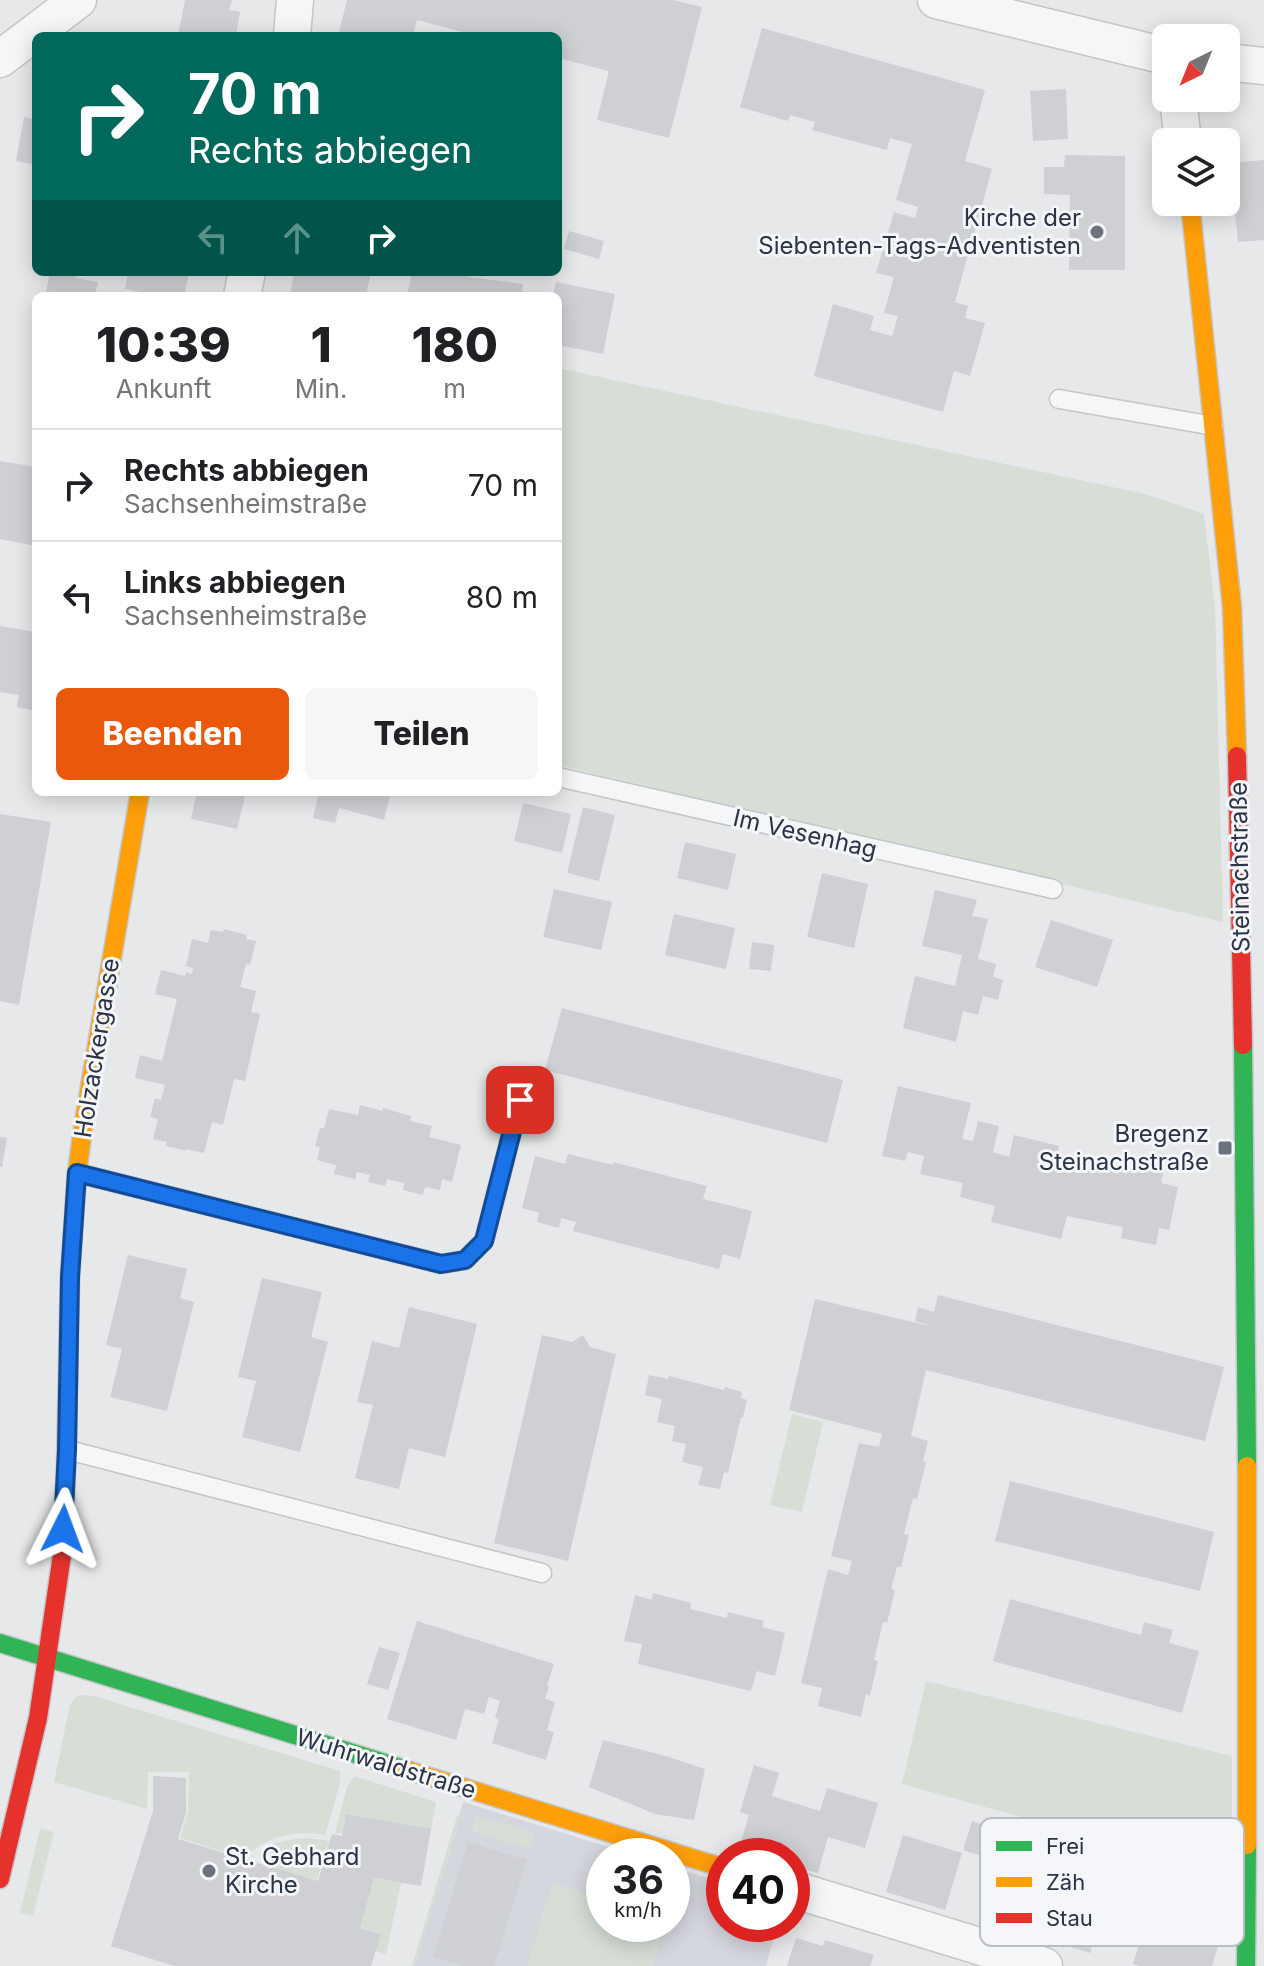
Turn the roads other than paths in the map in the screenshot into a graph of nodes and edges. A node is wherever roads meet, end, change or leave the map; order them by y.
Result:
1 (295, 0) edge
2 (936, 0) edge
3 (53, 6) edge
4 (292, 32) edge
5 (1152, 53) edge
6 (0, 59) edge
7 (1240, 63) edge
8 (1264, 66) edge
9 (1192, 216) edge
10 (1059, 399) dead end
11 (1214, 426) junction
12 (562, 778) edge
13 (139, 796) edge
14 (1053, 889) dead end
15 (520, 1100) dead end
16 (77, 1173) junction
17 (67, 1450) junction
18 (1256, 1553) edge
19 (542, 1573) dead end
20 (0, 1643) edge
21 (47, 1658) junction
22 (3, 1851) edge
23 (706, 1862) edge
24 (0, 1879) edge
25 (810, 1894) edge
26 (1044, 1966) edge
27 (1246, 1966) edge

1 - 4 street
2 - 5 street
3 - 6 street
7 - 8 street
9 - 11 street, Steinachstraße
10 - 11 lane
11 - 18 street, Steinachstraße
12 - 14 lane, Im Vesenhag
13 - 16 street, Holzackergasse
15 - 16 lane
16 - 17 street, Holzackergasse
17 - 19 lane
17 - 21 street, Holzackergasse
18 - 27 street, Steinachstraße
20 - 21 street, Wuhrwaldstraße
21 - 22 street, Holzackergasse
21 - 23 street, Wuhrwaldstraße
22 - 24 street, Holzackergasse
25 - 26 street

